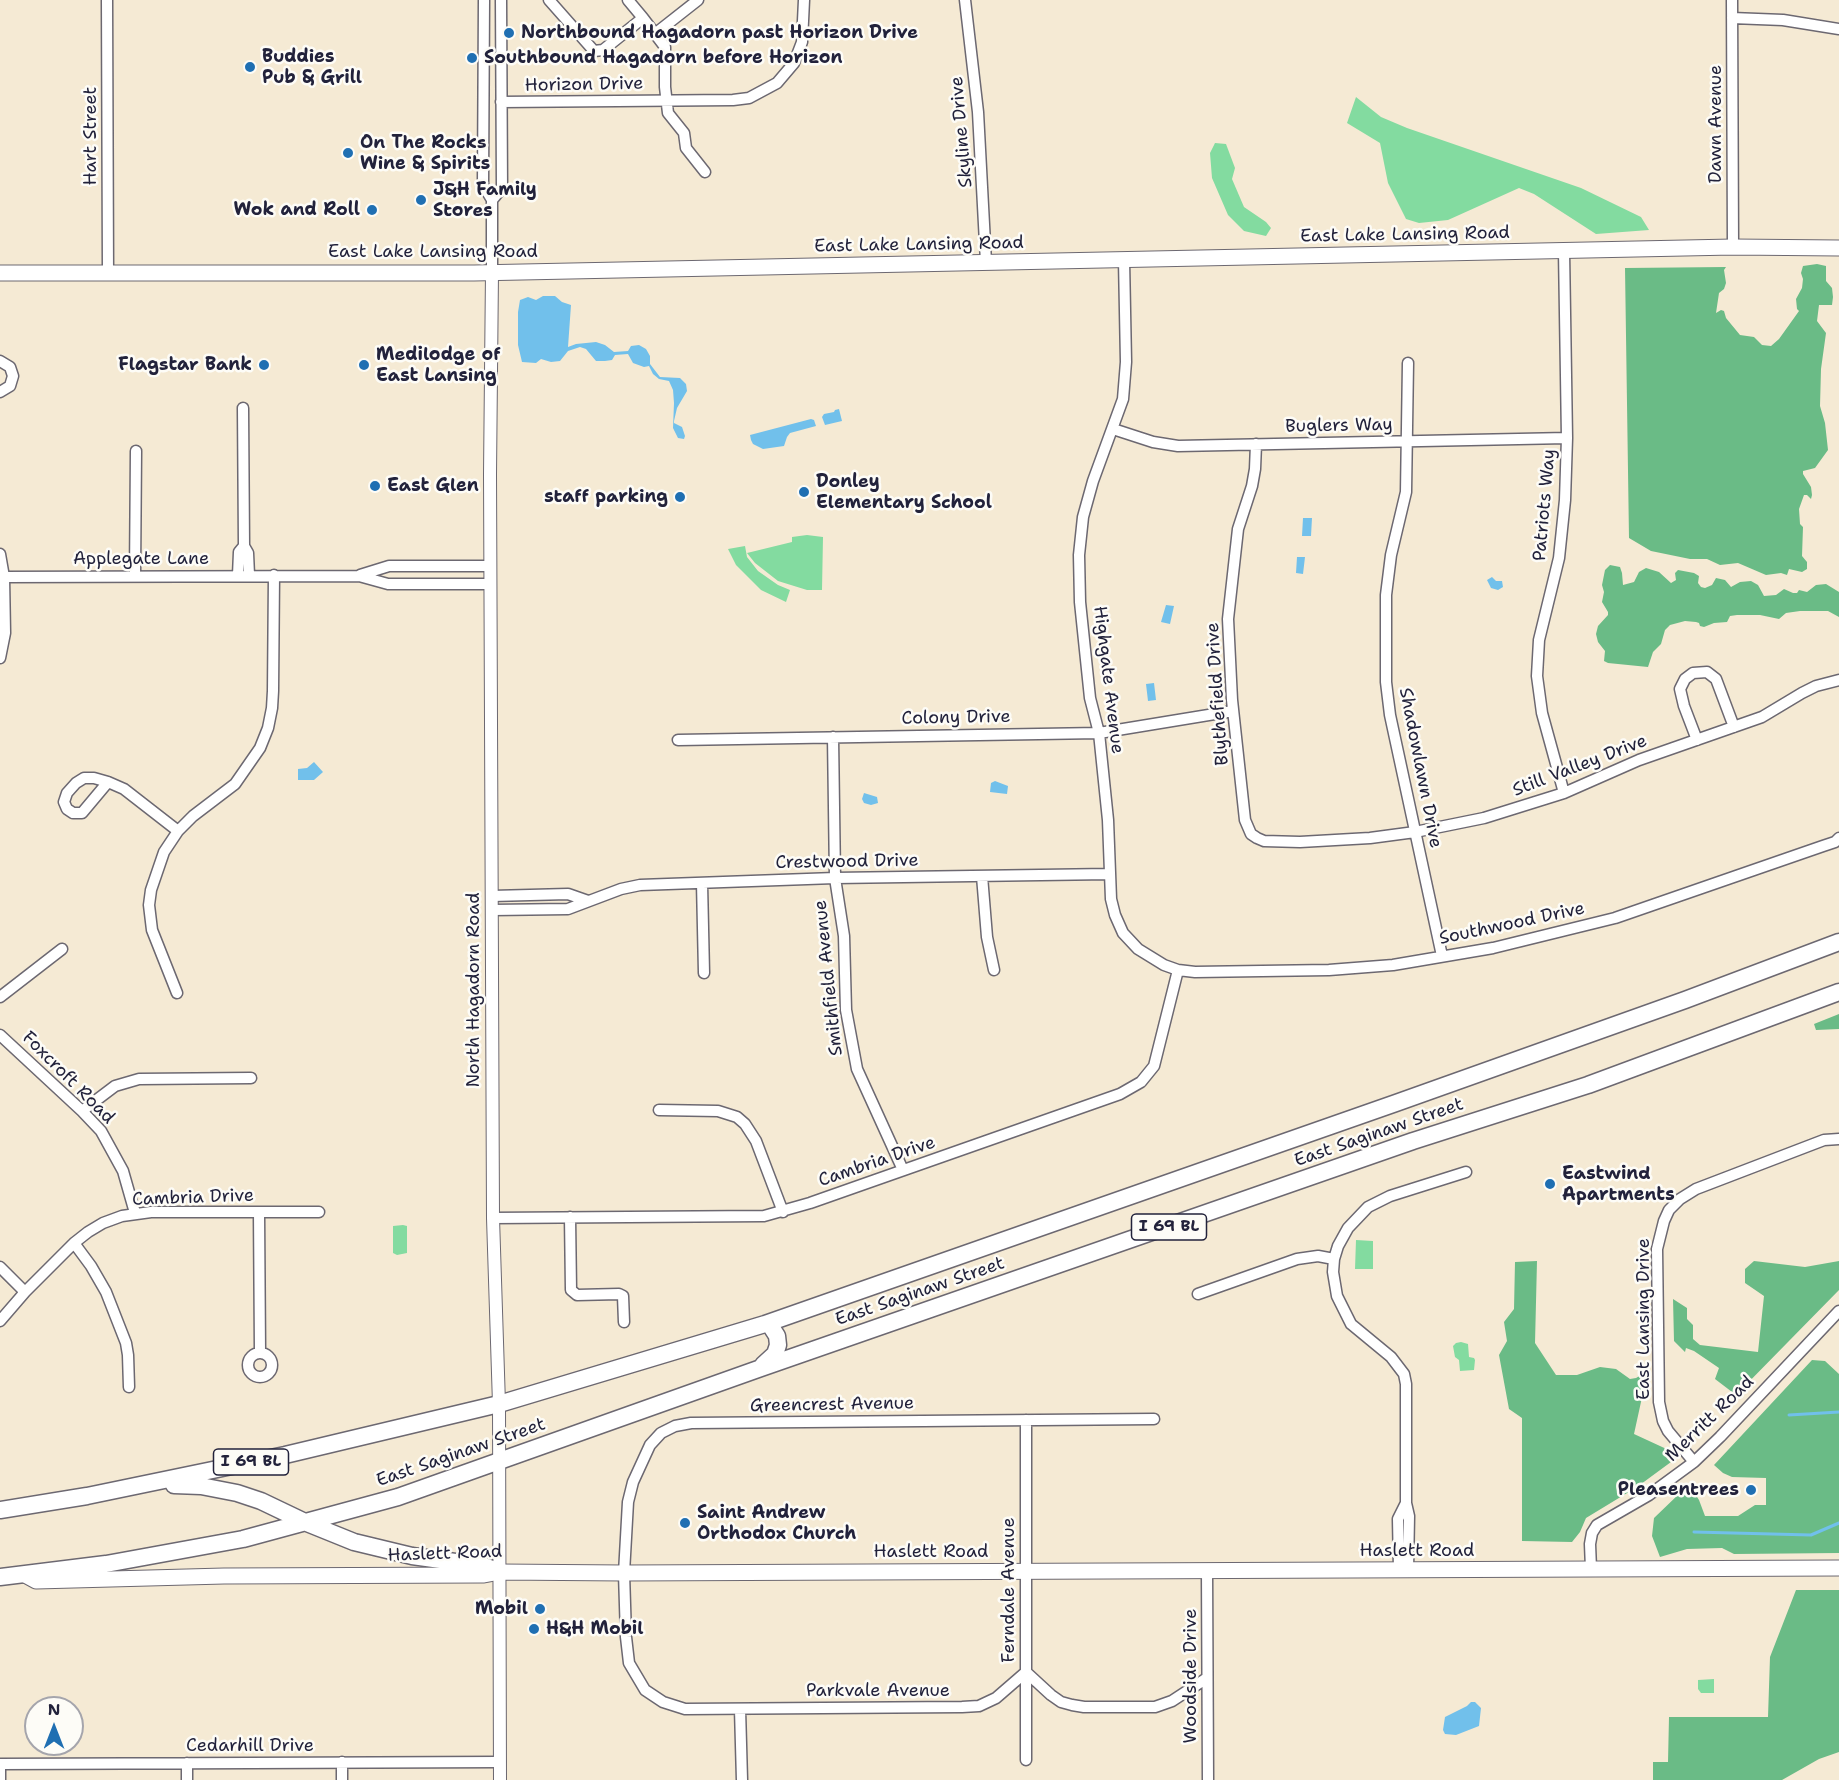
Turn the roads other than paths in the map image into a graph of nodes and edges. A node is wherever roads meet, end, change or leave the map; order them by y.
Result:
1 (107, 0) edge
2 (484, 0) edge
3 (501, 0) edge
4 (549, 0) edge
5 (628, 0) edge
6 (698, 0) edge
7 (804, 0) edge
8 (965, 0) edge
9 (1732, 0) edge
10 (643, 18) junction
11 (1732, 18) junction
12 (1839, 29) edge
13 (656, 33) junction
14 (667, 100) junction
15 (501, 102) junction
16 (705, 172) dead end
17 (492, 200) junction
18 (1733, 247) junction
19 (1839, 248) edge
20 (1564, 251) junction
21 (1124, 260) junction
22 (986, 262) junction
23 (492, 272) junction
24 (0, 273) edge
25 (108, 273) junction
26 (0, 361) edge
27 (1408, 363) dead end
28 (0, 392) edge
29 (243, 408) dead end
30 (1113, 429) junction
31 (1567, 438) junction
32 (1408, 441) junction
33 (1256, 444) junction
34 (136, 451) dead end
35 (0, 554) edge
36 (490, 566) junction
37 (244, 575) junction
38 (274, 575) junction
39 (135, 576) junction
40 (359, 576) junction
41 (4, 577) junction
42 (490, 584) junction
43 (0, 658) edge
44 (1839, 680) edge
45 (1233, 711) junction
46 (1734, 727) junction
47 (1099, 733) junction
48 (833, 737) junction
49 (678, 740) dead end
50 (1697, 740) junction
51 (108, 782) dead end
52 (1564, 793) junction
53 (178, 831) junction
54 (1415, 832) junction
55 (1251, 834) joint
56 (1839, 838) edge
57 (1109, 874) junction
58 (982, 876) junction
59 (835, 878) junction
60 (702, 883) junction
61 (492, 896) junction
62 (588, 901) junction
63 (492, 910) junction
64 (1839, 942) edge
65 (62, 949) dead end
66 (1442, 956) junction
67 (993, 970) dead end
68 (1178, 970) junction
69 (704, 973) dead end
70 (1839, 992) edge
71 (177, 993) dead end
72 (0, 997) edge
73 (0, 1035) edge
74 (251, 1078) dead end
75 (659, 1110) dead end
76 (82, 1111) junction
77 (1839, 1139) edge
78 (903, 1170) junction
79 (1466, 1172) dead end
80 (259, 1212) junction
81 (319, 1212) dead end
82 (783, 1212) junction
83 (135, 1213) junction
84 (570, 1217) junction
85 (493, 1218) junction
86 (75, 1243) junction
87 (1334, 1259) junction
88 (0, 1267) edge
89 (24, 1292) junction
90 (1198, 1294) dead end
91 (1839, 1311) edge
92 (0, 1321) edge
93 (624, 1322) dead end
94 (765, 1324) junction
95 (260, 1352) dead end
96 (760, 1368) junction
97 (129, 1387) dead end
98 (499, 1404) junction
99 (1154, 1419) dead end
100 (1026, 1420) junction
101 (499, 1460) junction
102 (1694, 1462) junction
103 (134, 1486) junction
104 (0, 1510) edge
105 (307, 1523) junction
106 (1839, 1568) edge
107 (1591, 1569) junction
108 (1403, 1570) junction
109 (1026, 1571) junction
110 (1207, 1571) junction
111 (501, 1572) junction
112 (624, 1573) junction
113 (25, 1575) junction
114 (0, 1577) edge
115 (1026, 1672) junction
116 (1207, 1678) junction
117 (740, 1709) junction
118 (1026, 1760) dead end
119 (342, 1762) junction
120 (500, 1762) junction
121 (187, 1763) junction
122 (0, 1764) edge
123 (0, 1780) edge
124 (187, 1780) edge
125 (342, 1780) edge
126 (500, 1780) edge
127 (741, 1780) edge
128 (1208, 1780) edge

1 - 25 street, Hart Street
2 - 17 street, North Hagadorn Road
3 - 15 street, North Hagadorn Road
4 - 10 street
5 - 10 street
6 - 13 street
7 - 14 street, Horizon Drive
8 - 22 street, Skyline Drive
9 - 11 street, Dawn Avenue
10 - 13 street
11 - 12 street
11 - 18 street, Dawn Avenue
13 - 14 street
14 - 15 street, Horizon Drive
14 - 16 street, Horizon Drive
15 - 17 street, North Hagadorn Road
17 - 23 street, North Hagadorn Road
18 - 19 main road, East Lake Lansing Road
18 - 20 main road, East Lake Lansing Road
20 - 21 main road, East Lake Lansing Road
20 - 31 street, Patriots Way
21 - 22 main road, East Lake Lansing Road
21 - 30 street, Highgate Avenue
22 - 23 main road, East Lake Lansing Road
23 - 25 main road, East Lake Lansing Road
23 - 36 street, North Hagadorn Road
24 - 25 main road, East Lake Lansing Road
26 - 28 street
27 - 32 street, Shadowlawn Drive
29 - 37 street
30 - 33 street, Buglers Way
30 - 47 street, Highgate Avenue
31 - 32 street, Buglers Way
31 - 52 street, Patriots Way
32 - 33 street, Buglers Way
32 - 54 street, Shadowlawn Drive
33 - 45 street, Blythefield Drive
34 - 39 street
35 - 41 street
36 - 40 street, Applegate Lane
36 - 42 street, North Hagadorn Road
37 - 38 street, Applegate Lane
37 - 39 street, Applegate Lane
38 - 40 street, Applegate Lane
38 - 53 street
39 - 41 street, Applegate Lane
40 - 42 street, Applegate Lane
41 - 43 street
42 - 61 street, North Hagadorn Road
44 - 46 street, Still Valley Drive
45 - 47 street, Colony Drive
45 - 55 street, Blythefield Drive
46 - 50 street, Still Valley Drive
46 - 50 street
47 - 48 street, Colony Drive
47 - 57 street, Highgate Avenue
48 - 49 street, Colony Drive
48 - 59 street, Smithfield Avenue
50 - 52 street, Still Valley Drive
51 - 53 street
52 - 54 street, Still Valley Drive
53 - 71 street
54 - 55 street, Still Valley Drive
54 - 66 street, Shadowlawn Drive
56 - 66 street, Southwood Drive
57 - 58 street, Crestwood Drive
57 - 68 street, Highgate Avenue
58 - 59 street, Crestwood Drive
58 - 67 street
59 - 60 street, Crestwood Drive
59 - 78 street, Smithfield Avenue
60 - 62 street, Crestwood Drive
60 - 69 street
61 - 62 street
61 - 63 street, North Hagadorn Road
62 - 63 street, Crestwood Drive
63 - 85 street, North Hagadorn Road
64 - 94 main road, East Saginaw Street / I 69 BL
65 - 72 street
66 - 68 street, Southwood Drive
68 - 78 street, Cambria Drive
70 - 96 main road, East Saginaw Street / I 69 BL
73 - 76 street, Foxcroft Road
74 - 76 street
75 - 82 street
76 - 83 street, Foxcroft Road
77 - 102 street, East Lansing Drive
78 - 82 street, Cambria Drive
79 - 87 street
80 - 81 street, Cambria Drive
80 - 83 street, Cambria Drive
80 - 95 street
82 - 84 street, Cambria Drive
83 - 86 street, Cambria Drive
84 - 85 street, Cambria Drive
84 - 93 street
85 - 98 street, North Hagadorn Road
86 - 89 street, Cambria Drive
86 - 97 street
87 - 90 street
87 - 108 street
88 - 89 street
89 - 92 street, Cambria Drive
91 - 102 street, Merritt Road
94 - 96 main road
94 - 98 main road, East Saginaw Street / I 69 BL
96 - 101 main road, East Saginaw Street / I 69 BL
98 - 101 street, North Hagadorn Road
98 - 103 main road, East Saginaw Street / I 69 BL
99 - 100 street, Greencrest Avenue
100 - 109 street, Ferndale Avenue
100 - 112 street, Greencrest Avenue
101 - 105 main road, East Saginaw Street / I 69 BL
101 - 111 street, North Hagadorn Road
102 - 107 street, Merritt Road
103 - 104 main road, East Saginaw Street / I 69 BL
103 - 105 main road
105 - 111 main road
105 - 113 main road, East Saginaw Street / I 69 BL
106 - 107 main road, Haslett Road
107 - 108 main road, Haslett Road
108 - 110 main road, Haslett Road
109 - 110 main road, Haslett Road
109 - 112 main road, Haslett Road
109 - 115 street, Ferndale Avenue
110 - 116 street, Woodside Drive
111 - 112 main road, Haslett Road
111 - 113 main road, Haslett Road
111 - 120 street, North Hagadorn Road
112 - 117 street, Parkvale Avenue
113 - 114 main road, East Saginaw Street / I 69 BL
115 - 116 street
115 - 117 street, Parkvale Avenue
115 - 118 street, Ferndale Avenue
116 - 128 street, Woodside Drive
117 - 127 street
119 - 120 street, Cedarhill Drive
119 - 121 street, Cedarhill Drive
119 - 125 street
120 - 126 street, North Hagadorn Road
121 - 122 street, Cedarhill Drive
121 - 124 street
122 - 123 street

